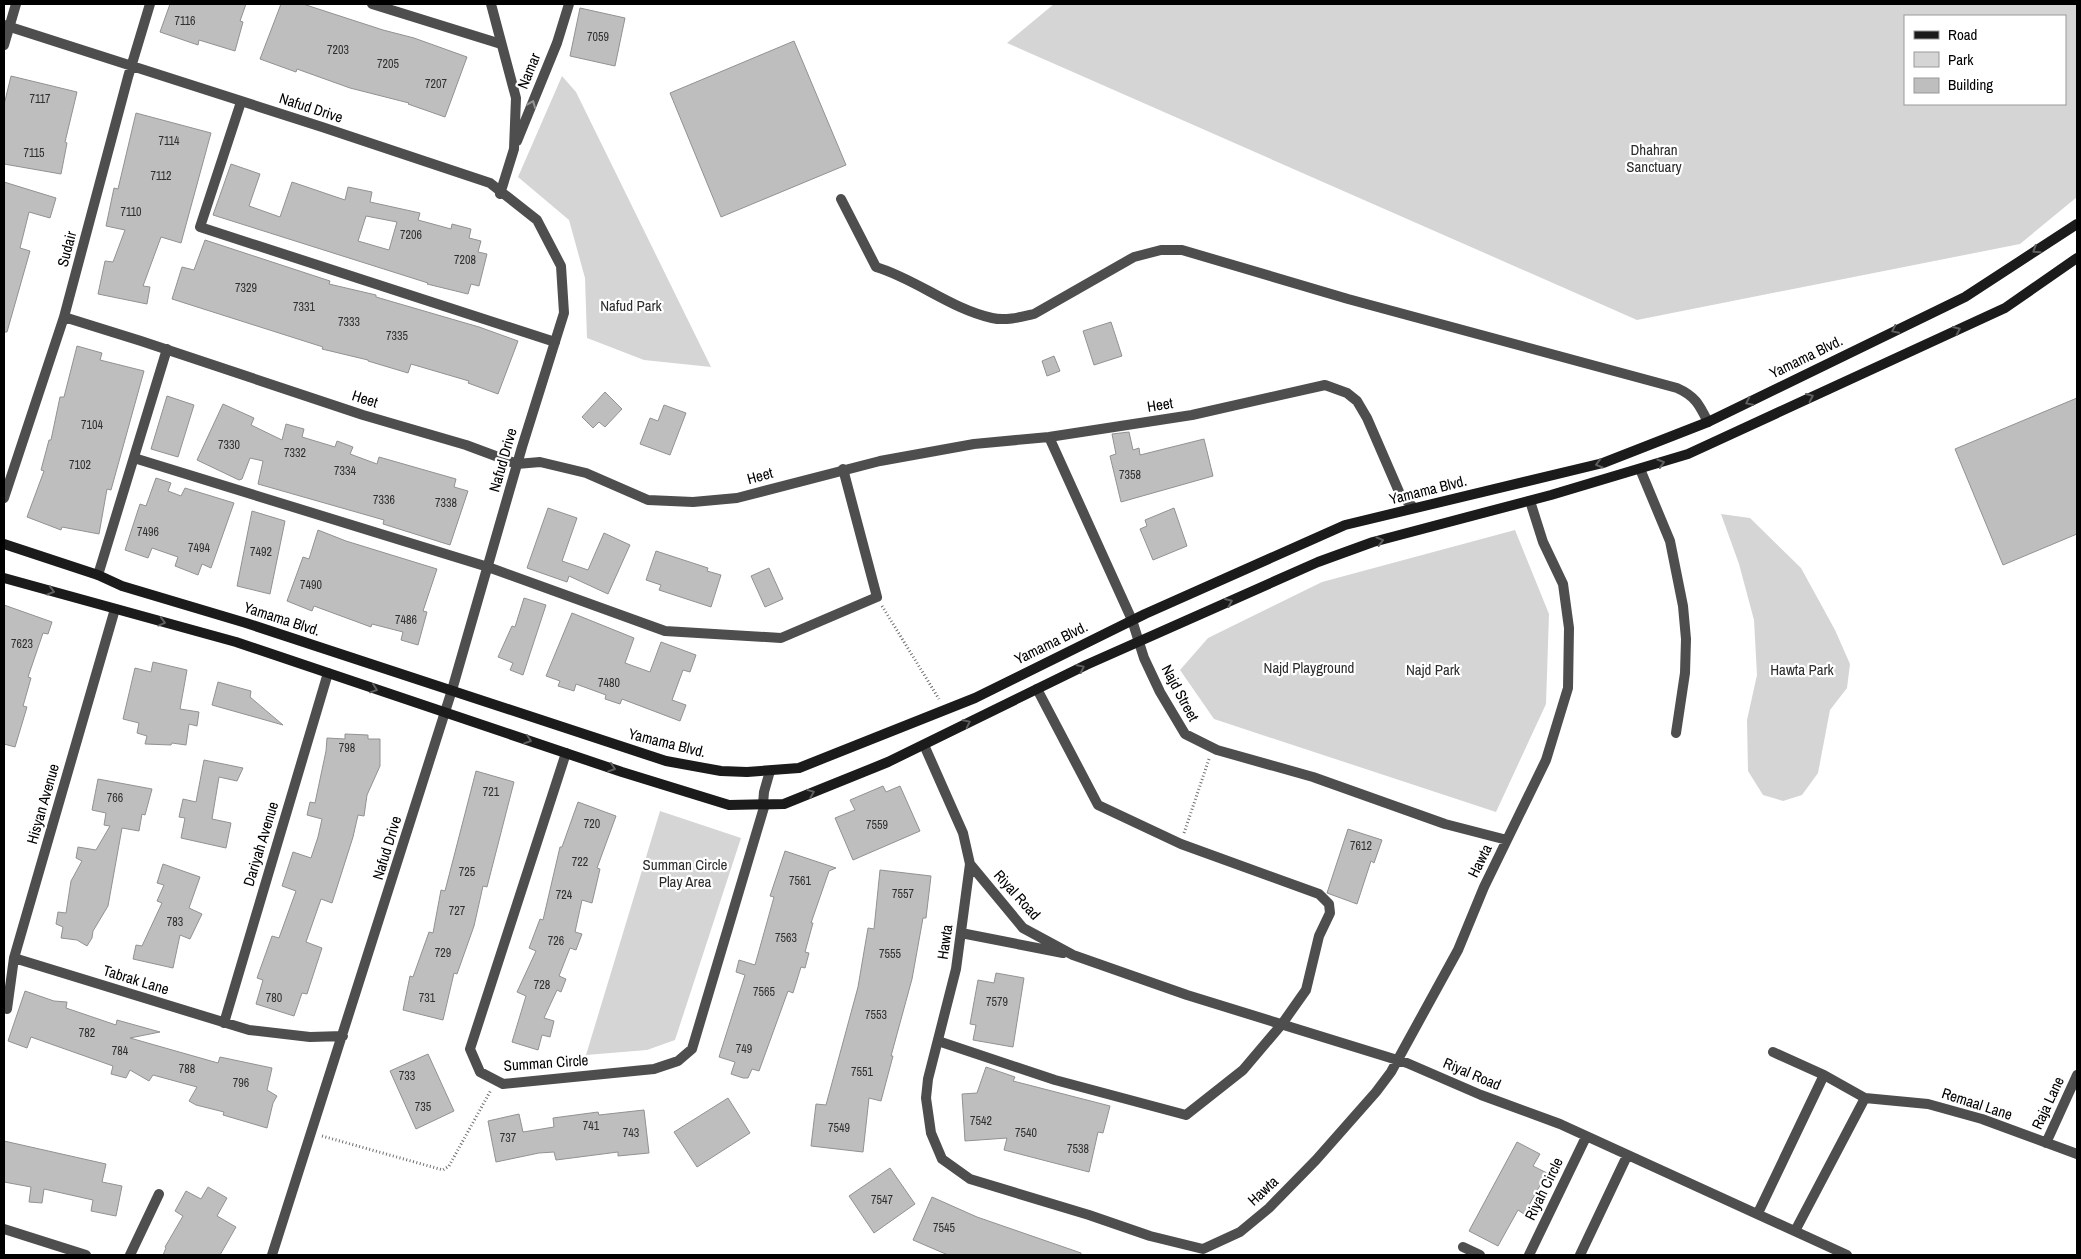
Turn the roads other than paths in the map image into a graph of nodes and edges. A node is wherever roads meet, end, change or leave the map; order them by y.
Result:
1 (16, 4) edge
2 (150, 4) edge
3 (372, 4) edge
4 (491, 4) edge
5 (569, 4) edge
6 (6, 26) edge
7 (501, 44) junction
8 (4, 45) edge
9 (131, 67) junction
10 (241, 102) junction
11 (514, 149) junction
12 (501, 193) junction
13 (841, 199) dead end
14 (2077, 224) edge
15 (2077, 258) edge
16 (64, 317) junction
17 (555, 342) junction
18 (167, 349) junction
19 (1708, 422) junction
20 (1049, 437) junction
21 (134, 458) junction
22 (517, 464) junction
23 (843, 469) junction
24 (1640, 469) junction
25 (4, 498) edge
26 (1530, 501) junction
27 (1414, 508) junction
28 (4, 544) edge
29 (488, 567) junction
30 (98, 576) junction
31 (4, 578) edge
32 (115, 609) junction
33 (1132, 620) junction
34 (1139, 642) junction
35 (328, 673) junction
36 (1037, 689) junction
37 (452, 690) junction
38 (445, 712) junction
39 (1676, 733) dead end
40 (924, 745) junction
41 (566, 753) junction
42 (770, 771) junction
43 (764, 804) junction
44 (1507, 840) junction
45 (970, 864) junction
46 (961, 933) junction
47 (1072, 955) junction
48 (14, 958) junction
49 (7, 1009) dead end
50 (224, 1023) junction
51 (1282, 1024) junction
52 (343, 1036) junction
53 (938, 1041) junction
54 (1773, 1052) dead end
55 (1398, 1060) junction
56 (1824, 1075) junction
57 (2077, 1075) edge
58 (1865, 1098) junction
59 (1586, 1137) junction
60 (2046, 1143) junction
61 (2077, 1154) edge
62 (1627, 1156) junction
63 (160, 1194) dead end
64 (1758, 1213) junction
65 (4, 1229) edge
66 (1795, 1231) junction
67 (1463, 1247) dead end
68 (86, 1255) edge
69 (130, 1255) edge
70 (272, 1255) edge
71 (1480, 1255) edge
72 (1529, 1255) edge
73 (1580, 1255) edge
74 (1847, 1255) edge

1 - 6 street
2 - 9 street, Sudair
3 - 7 street
4 - 7 street, Namar
11 -> 5 street, Namar
6 - 8 street
6 - 9 street, Nafud Drive
7 - 11 street, Namar
9 - 10 street, Nafud Drive
9 - 16 street, Sudair
10 - 12 street, Nafud Drive
10 - 17 street
11 - 12 street, Namar
12 - 17 street, Nafud Drive
13 - 19 street
14 -> 19 main road, Yamama Blvd.
24 -> 15 main road
16 - 18 street, Heet
16 - 25 street, Sudair
17 - 22 street, Nafud Drive
18 - 21 street
18 - 22 street, Heet
19 -> 27 main road, Yamama Blvd.
20 - 23 street, Heet
20 - 27 street, Heet
20 - 33 street, Najd Street
21 - 29 street
21 - 30 street
22 - 23 street, Heet
22 - 29 street, Nafud Drive
23 - 29 street
24 - 26 main road
24 - 39 street
34 -> 26 main road
26 - 44 street, Hawta
27 - 33 main road, Yamama Blvd.
28 - 30 main road, Yamama Blvd.
29 - 37 street, Nafud Drive
30 - 37 main road, Yamama Blvd.
31 -> 32 main road
32 -> 35 main road
32 - 48 street, Hisyan Avenue
33 - 34 street, Najd Street
33 - 42 main road, Yamama Blvd.
36 -> 34 main road
34 - 44 street, Najd Street
35 -> 38 main road
35 - 50 street, Dariyah Avenue
40 -> 36 main road
36 - 51 street
37 - 38 street, Nafud Drive
37 - 42 main road, Yamama Blvd.
38 -> 41 main road
38 - 52 street, Nafud Drive
43 -> 40 main road
40 - 45 street, Hawta
41 -> 43 main road
41 - 43 street, Summan Circle
42 - 43 street, Summan Circle
44 - 55 street, Hawta
45 - 46 street, Hawta
45 - 47 street, Riyal Road
46 - 47 street, Riyal Road
46 - 53 street, Hawta
47 - 51 street, Riyal Road
48 - 49 street, Hisyan Avenue
48 - 50 street, Tabrak Lane
50 - 52 street, Tabrak Lane
51 - 53 street
51 - 55 street, Riyal Road
52 - 70 street, Nafud Drive
53 - 55 street, Hawta
54 - 56 street, Remaal Lane
55 - 59 street, Riyal Road
56 - 58 street, Remaal Lane
56 - 64 street
57 - 60 street, Raja Lane
58 - 60 street, Remaal Lane
58 - 66 street
59 - 62 street, Riyal Road
59 - 72 street, Riyah Circle
60 - 61 street, Remaal Lane
62 - 64 street, Riyal Road
62 - 73 street
63 - 69 street
64 - 66 street, Riyal Road
65 - 68 street
66 - 74 street, Riyal Road
67 - 71 street

